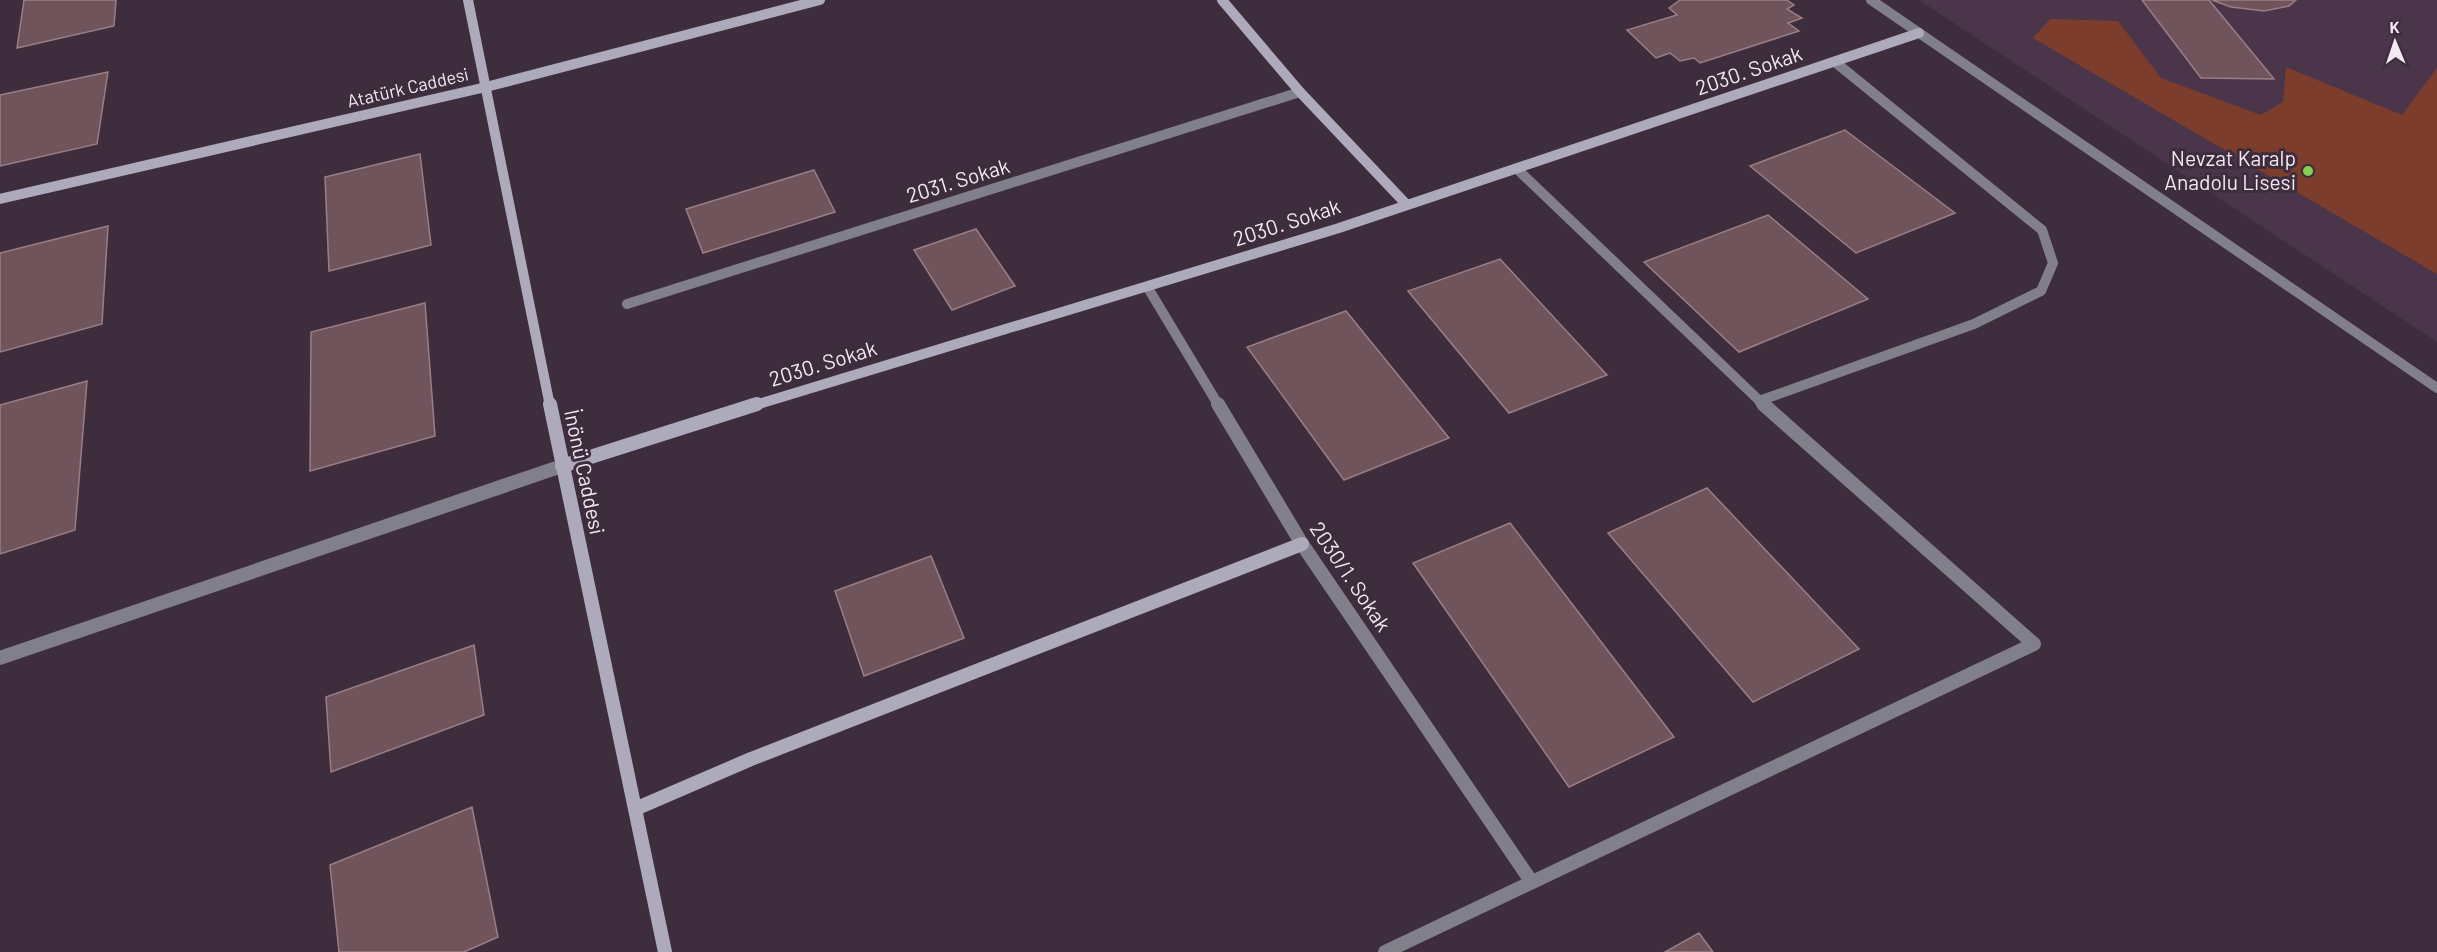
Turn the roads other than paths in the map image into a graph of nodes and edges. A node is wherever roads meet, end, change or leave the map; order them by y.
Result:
1 (468, 0) edge
2 (820, 0) edge
3 (1222, 0) edge
4 (1871, 0) edge
5 (1919, 33) junction
6 (1835, 62) junction
7 (486, 87) junction
8 (1300, 92) junction
9 (1517, 169) junction
10 (0, 199) edge
11 (1407, 205) junction
12 (1148, 288) junction
13 (627, 304) dead end
14 (2437, 388) edge
15 (1759, 401) junction
16 (562, 466) junction
17 (1302, 544) junction
18 (0, 658) edge
19 (635, 809) junction
20 (1532, 881) junction
21 (665, 952) edge
22 (1385, 952) edge

1 - 7 street, İnönü Caddesi
2 - 7 street, Atatürk Caddesi
3 - 8 street
4 - 5 street
5 - 6 street, 2030. Sokak
5 - 14 street
6 - 9 street, 2030. Sokak
6 - 15 street
7 - 10 street, Atatürk Caddesi
7 - 16 street, İnönü Caddesi
8 - 11 street
8 - 13 street, 2031. Sokak
9 - 11 street, 2030. Sokak
9 - 15 street
11 - 12 street, 2030. Sokak
12 - 16 street, 2030. Sokak
12 - 17 street, 2030/1. Sokak
15 - 20 street
16 - 18 street
16 - 19 street, İnönü Caddesi
17 - 19 street
17 - 20 street, 2030/1. Sokak
19 - 21 street, İnönü Caddesi
20 - 22 street

